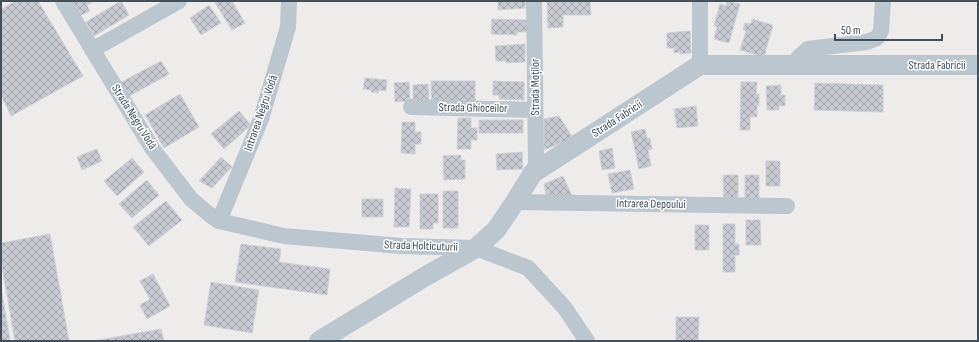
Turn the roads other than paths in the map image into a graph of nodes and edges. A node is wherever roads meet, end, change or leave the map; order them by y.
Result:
1 (63, 1) edge
2 (179, 1) edge
3 (289, 1) edge
4 (534, 1) edge
5 (700, 1) edge
6 (883, 1) edge
7 (92, 50) junction
8 (700, 65) junction
9 (796, 65) junction
10 (978, 65) edge
11 (411, 107) dead end
12 (535, 110) junction
13 (533, 173) junction
14 (515, 202) junction
15 (787, 206) dead end
16 (219, 221) junction
17 (476, 248) junction
18 (319, 341) edge
19 (587, 341) edge

1 - 7 street, Strada Negru Vodă
2 - 7 street
3 - 16 street, Intrarea Negru Vodă
4 - 12 street, Strada Moților
5 - 8 street
6 - 9 street
7 - 16 street, Strada Negru Vodă
8 - 9 street, Strada Fabricii
8 - 13 street, Strada Fabricii
9 - 10 street, Strada Fabricii
11 - 12 street, Strada Ghioceilor
12 - 13 street, Strada Moților
13 - 14 street, Strada Fabricii
14 - 15 street, Intrarea Depoului
14 - 17 street, Strada Fabricii
16 - 17 street, Strada Holticuturii
17 - 18 street, Strada Fabricii
17 - 19 street, Strada Holticuturii

